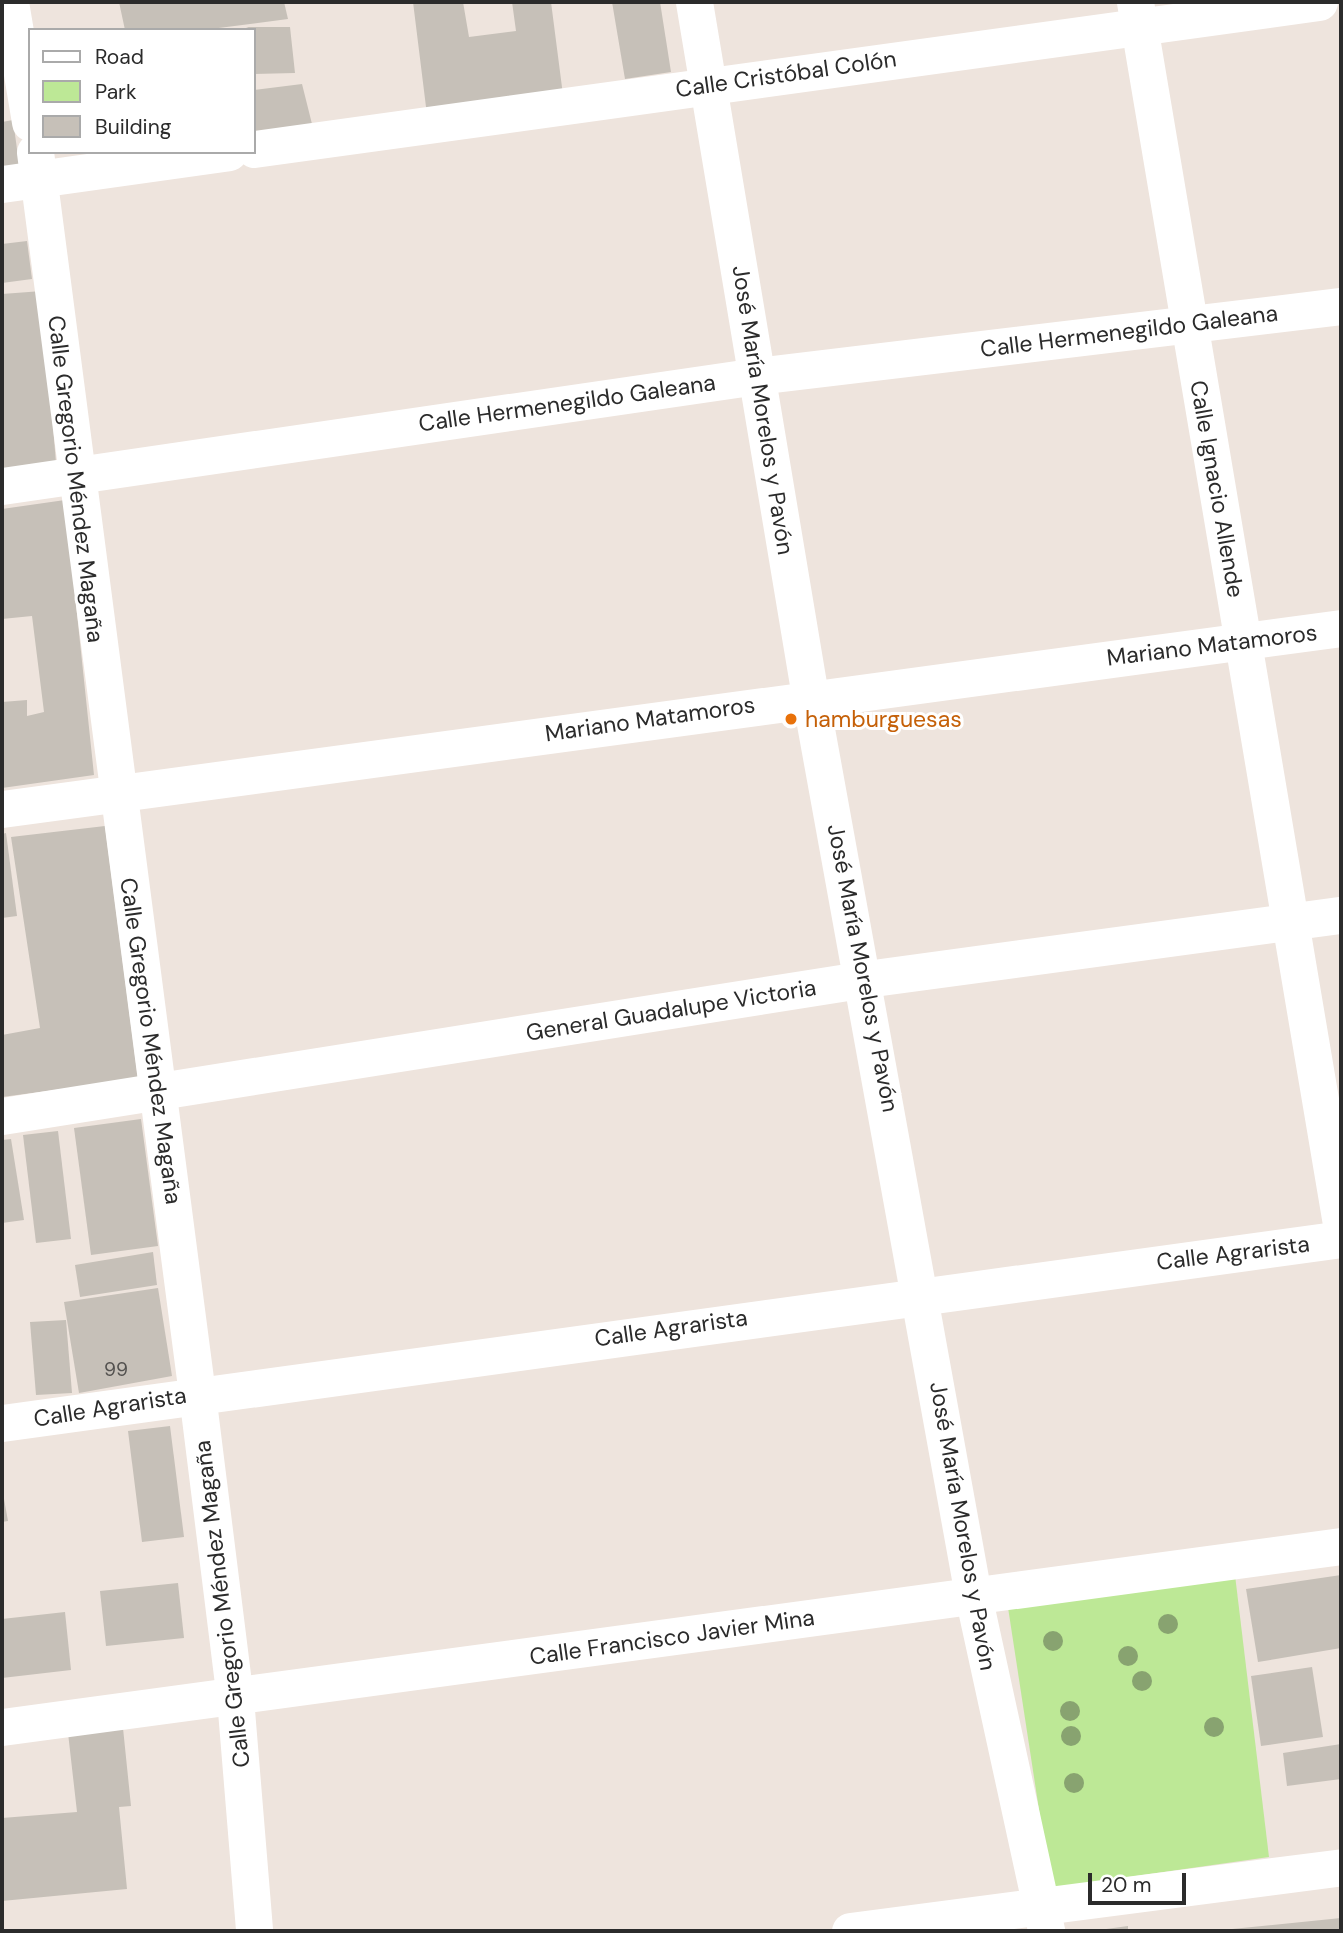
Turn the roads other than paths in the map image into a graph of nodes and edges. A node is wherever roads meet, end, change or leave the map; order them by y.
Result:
1 (10, 2) edge
2 (694, 2) edge
3 (1319, 2) edge
4 (1137, 14) edge
5 (709, 84) junction
6 (28, 110) edge
7 (256, 149) edge
8 (202, 154) edge
9 (37, 166) edge
10 (2, 184) edge
11 (1341, 306) edge
12 (1189, 324) junction
13 (757, 376) junction
14 (74, 476) junction
15 (2, 486) edge
16 (1341, 628) edge
17 (1242, 641) junction
18 (810, 696) junction
19 (116, 794) junction
20 (2, 809) edge
21 (1341, 915) edge
22 (1290, 922) junction
23 (866, 979) junction
24 (159, 1092) junction
25 (2, 1116) edge
26 (1341, 1224) edge
27 (1341, 1239) edge
28 (922, 1294) junction
29 (197, 1394) junction
30 (2, 1423) edge
31 (1341, 1546) edge
32 (973, 1595) junction
33 (235, 1698) junction
34 (2, 1727) edge
35 (1341, 1867) edge
36 (1044, 1919) edge
37 (254, 1931) edge
38 (850, 1931) edge

1 - 6 street
2 - 5 street, José María Morelos y Pavón
3 - 4 street, Calle Cristóbal Colón
4 - 5 street, Calle Cristóbal Colón
4 - 12 street, Calle Ignacio Allende
5 - 7 street, Calle Cristóbal Colón
5 - 13 street, José María Morelos y Pavón
8 - 9 street
9 - 10 street
9 - 14 street, Calle Gregorio Méndez Magaña
11 - 12 street, Calle Hermenegildo Galeana
12 - 13 street, Calle Hermenegildo Galeana
12 - 17 street, Calle Ignacio Allende
13 - 14 street, Calle Hermenegildo Galeana
13 - 18 street, José María Morelos y Pavón
14 - 15 street, Calle Hermenegildo Galeana
14 - 19 street, Calle Gregorio Méndez Magaña
16 - 17 street, Mariano Matamoros
17 - 18 street, Mariano Matamoros
17 - 22 street, Calle Ignacio Allende
18 - 19 street, Mariano Matamoros
18 - 23 street, José María Morelos y Pavón
19 - 20 street, Mariano Matamoros
19 - 24 street, Calle Gregorio Méndez Magaña
21 - 22 street, General Guadalupe Victoria
22 - 23 street, General Guadalupe Victoria
22 - 26 street, Calle Ignacio Allende
23 - 24 street, General Guadalupe Victoria
23 - 28 street, José María Morelos y Pavón
24 - 25 street, General Guadalupe Victoria
24 - 29 street, Calle Gregorio Méndez Magaña
27 - 28 street, Calle Agrarista
28 - 29 street, Calle Agrarista
28 - 32 street, José María Morelos y Pavón
29 - 30 street, Calle Agrarista
29 - 33 street, Calle Gregorio Méndez Magaña
31 - 32 street, Calle Francisco Javier Mina
32 - 33 street, Calle Francisco Javier Mina
32 - 36 street, José María Morelos y Pavón
33 - 34 street, Calle Francisco Javier Mina
33 - 37 street, Calle Gregorio Méndez Magaña
35 - 36 street
36 - 38 street

